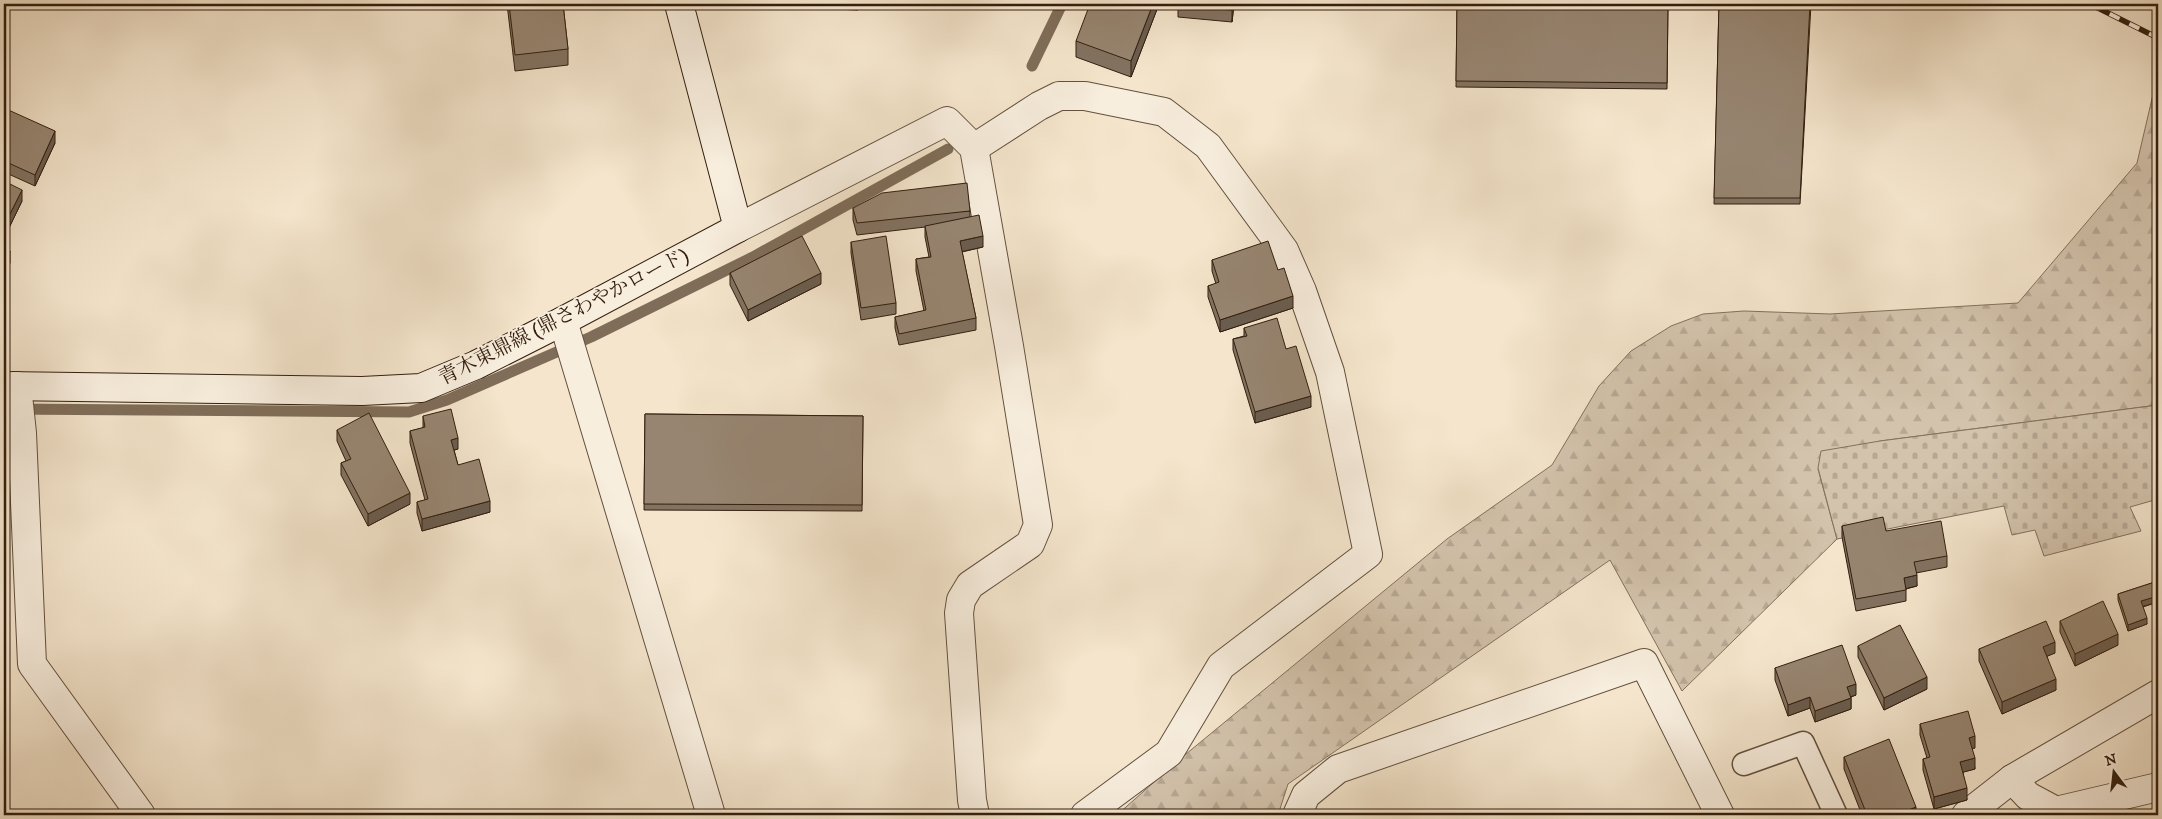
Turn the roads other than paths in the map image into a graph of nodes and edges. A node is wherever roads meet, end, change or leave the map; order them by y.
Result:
1 (680, 4) edge
2 (974, 148) junction
3 (738, 228) junction
4 (565, 328) junction
5 (13, 389) edge
6 (2158, 694) edge
7 (1744, 764) dead end
8 (2012, 779) junction
9 (2158, 787) edge
10 (141, 815) edge
11 (711, 815) edge
12 (974, 815) edge
13 (1085, 815) edge
14 (1297, 815) edge
15 (1720, 815) edge
16 (1836, 815) edge
17 (1966, 815) edge

1 - 3 street
2 - 3 street, 青木東鼎線 (鼎さわやかロード)
2 - 12 street
2 - 13 street
3 - 4 street, 青木東鼎線 (鼎さわやかロード)
4 - 5 street, 青木東鼎線 (鼎さわやかロード)
4 - 11 street
5 - 10 street
6 - 8 street
7 - 16 lane
8 - 9 street
8 - 17 street
14 - 15 street

